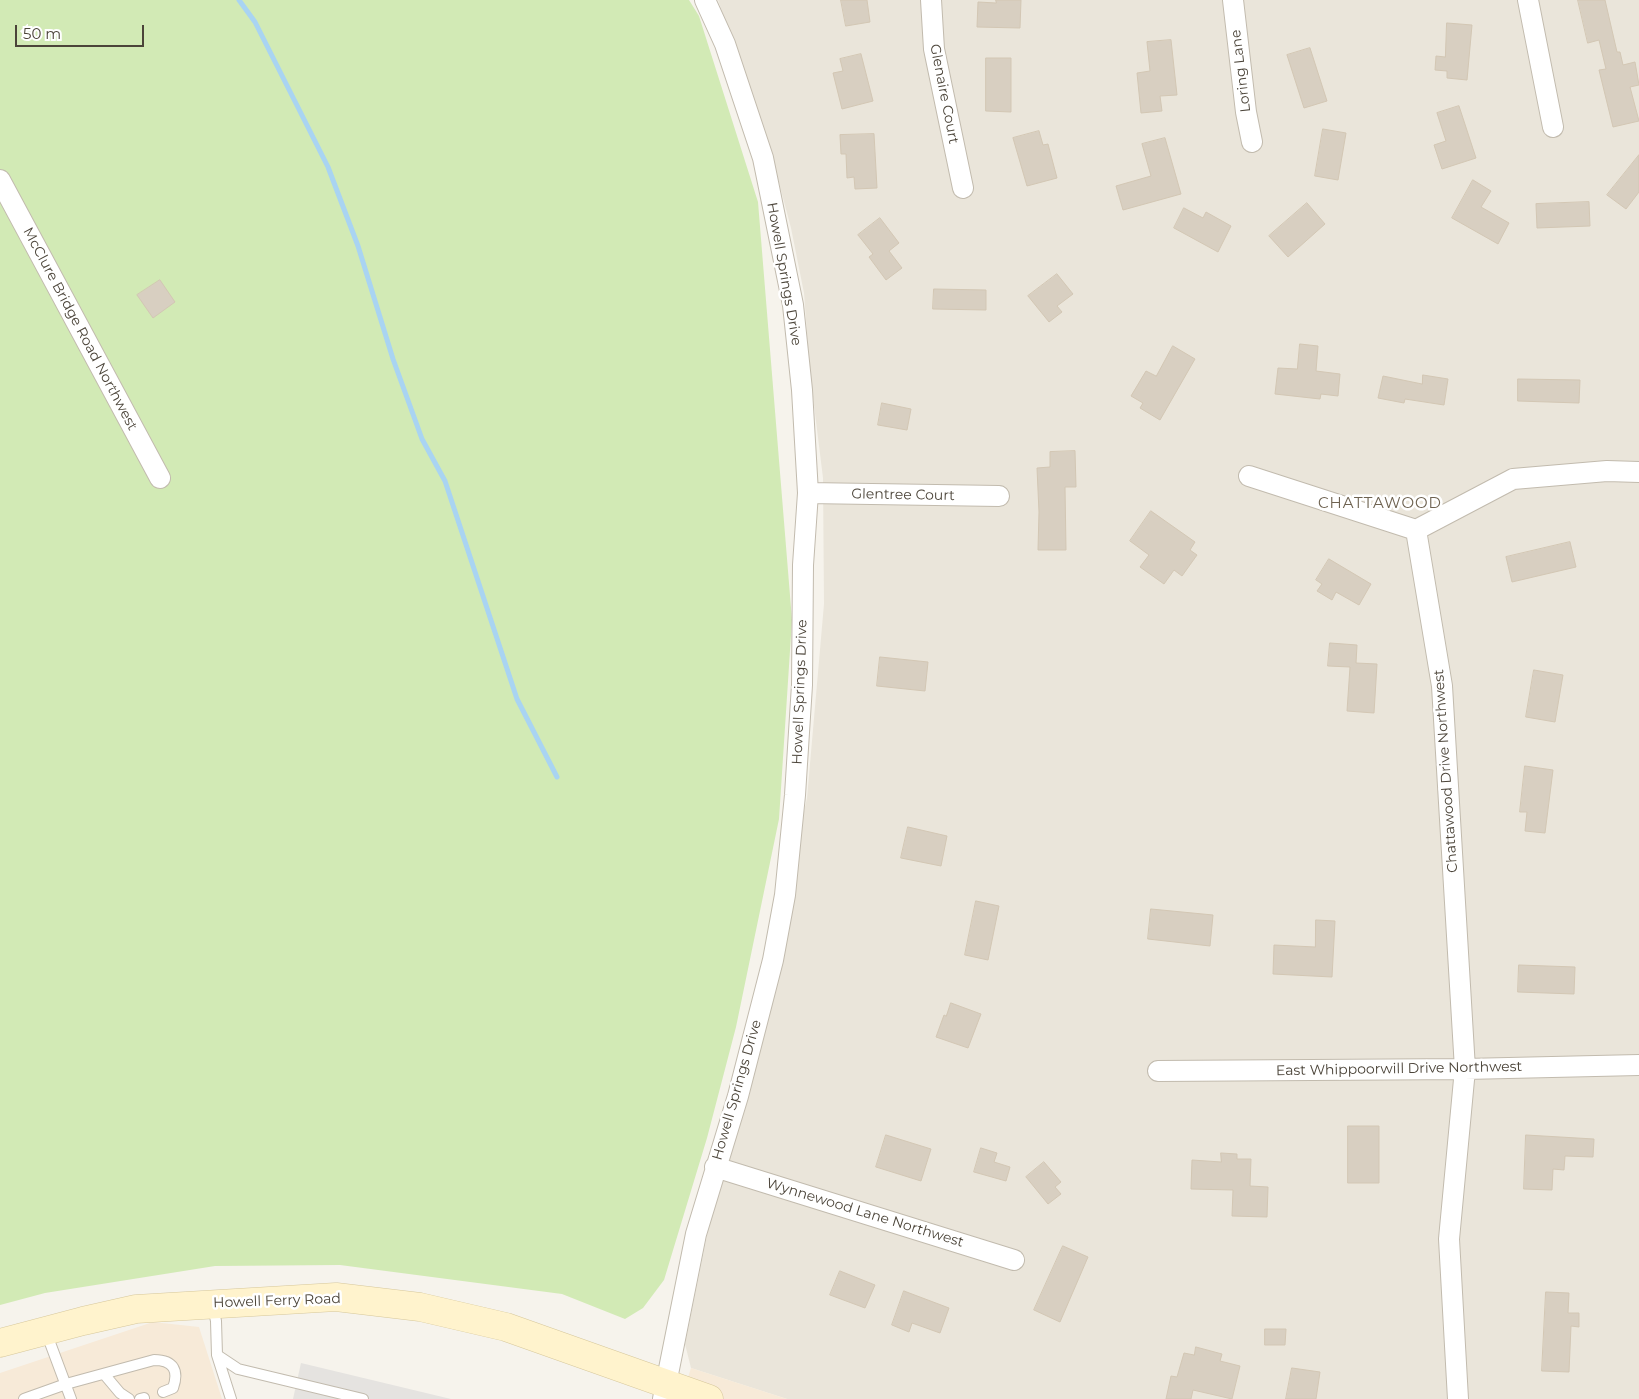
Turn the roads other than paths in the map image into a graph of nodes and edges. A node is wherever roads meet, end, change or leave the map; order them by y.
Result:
1 (705, 0) edge
2 (931, 0) edge
3 (1233, 0) edge
4 (1528, 0) edge
5 (1553, 127) dead end
6 (1252, 142) dead end
7 (0, 180) edge
8 (963, 188) dead end
9 (1639, 472) edge
10 (1250, 476) dead end
11 (160, 478) dead end
12 (808, 493) junction
13 (999, 496) dead end
14 (1416, 530) junction
15 (1639, 1065) edge
16 (1465, 1068) junction
17 (1158, 1070) dead end
18 (716, 1166) junction
19 (1014, 1260) dead end
20 (212, 1303) junction
21 (45, 1331) junction
22 (0, 1343) edge
23 (217, 1355) junction
24 (104, 1374) junction
25 (66, 1384) junction
26 (665, 1391) edge
27 (163, 1392) dead end
28 (24, 1399) edge
29 (70, 1399) edge
30 (129, 1399) edge
31 (231, 1399) edge
32 (363, 1399) edge
33 (709, 1399) edge
34 (1458, 1399) edge

1 - 12 street, Howell Springs Drive
2 - 8 street, Glenaire Court
3 - 6 street, Loring Lane
4 - 5 street
7 - 11 street, McClure Bridge Road Northwest
9 - 14 street
10 - 14 street
12 - 13 street, Glentree Court
12 - 18 street, Howell Springs Drive
14 - 16 street, Chattawood Drive Northwest
15 - 16 street, East Whippoorwill Drive Northwest
16 - 17 street, East Whippoorwill Drive Northwest
16 - 34 street, Chattawood Drive Northwest
18 - 19 street, Wynnewood Lane Northwest
18 - 26 street, Howell Springs Drive
20 - 21 street, Howell Ferry Road
20 - 23 lane
20 - 26 street, Howell Ferry Road
21 - 22 street, Howell Ferry Road
21 - 25 lane
23 - 31 lane
23 - 32 lane
24 - 25 lane
24 - 27 lane
24 - 30 lane
25 - 28 lane
25 - 29 lane
26 - 33 street, Howell Ferry Road

